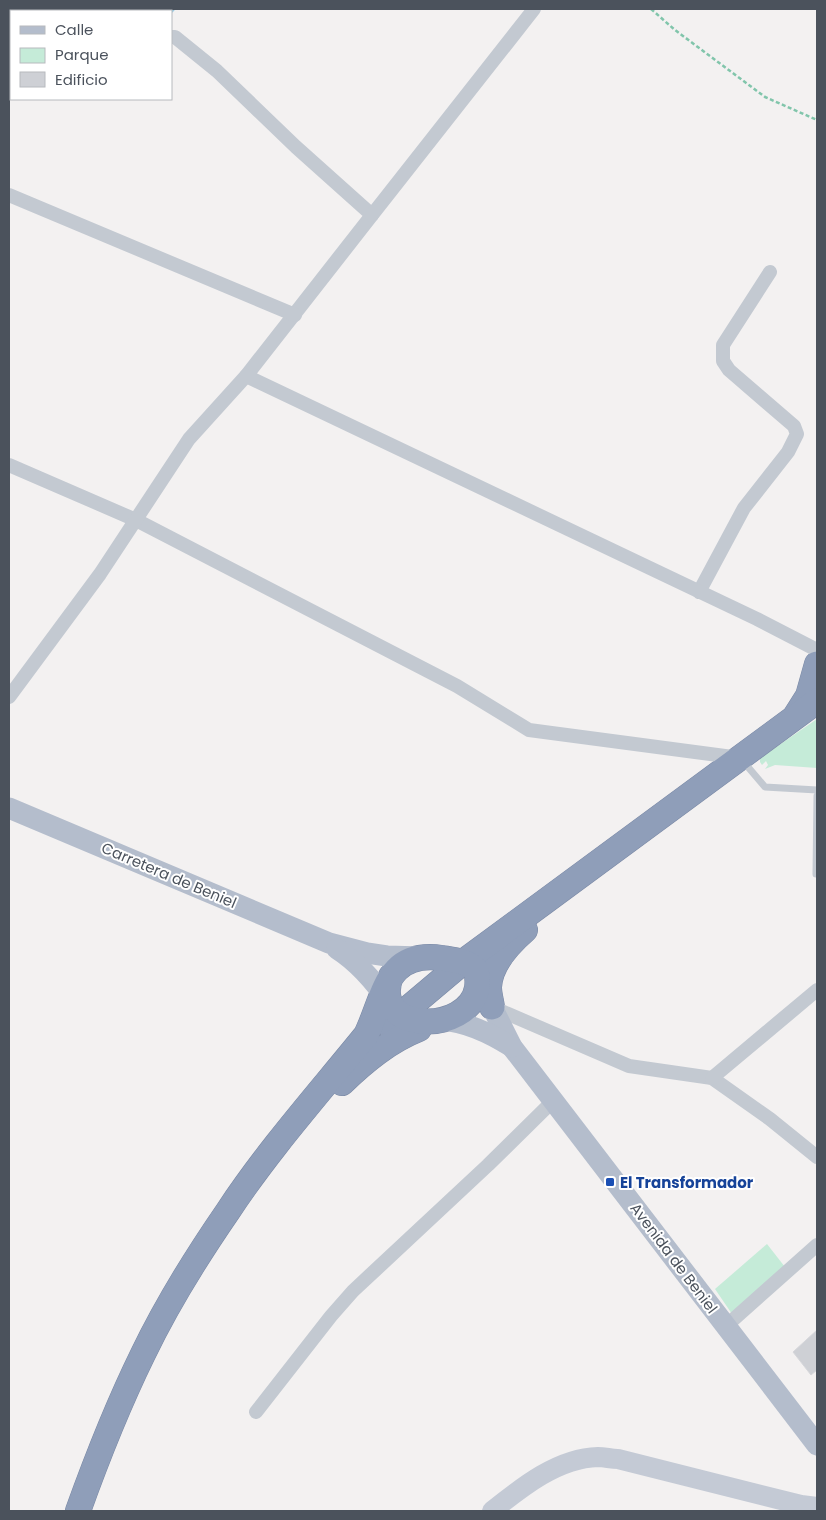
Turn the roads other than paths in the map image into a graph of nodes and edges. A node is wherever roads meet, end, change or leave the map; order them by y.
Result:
1 (534, 9) edge
2 (172, 37) edge
3 (9, 195) edge
4 (372, 215) junction
5 (770, 272) dead end
6 (295, 315) junction
7 (246, 376) junction
8 (9, 466) edge
9 (136, 520) junction
10 (699, 592) junction
11 (817, 650) edge
12 (817, 664) edge
13 (9, 698) edge
14 (817, 701) edge
15 (817, 708) edge
16 (792, 721) junction
17 (741, 758) junction
18 (817, 790) edge
19 (817, 796) edge
20 (9, 808) edge
21 (598, 862) junction
22 (816, 874) dead end
23 (329, 943) junction
24 (422, 957) junction
25 (479, 986) junction
26 (817, 990) edge
27 (385, 996) junction
28 (442, 1020) junction
29 (512, 1047) junction
30 (712, 1078) junction
31 (553, 1100) junction
32 (281, 1140) junction
33 (817, 1157) edge
34 (817, 1245) edge
35 (726, 1326) junction
36 (256, 1412) dead end
37 (817, 1445) edge
38 (817, 1507) edge
39 (78, 1511) edge
40 (492, 1511) edge

1 - 4 street
2 - 4 street
3 - 6 street
4 - 6 street
5 - 10 street
6 - 7 street
7 - 9 street
7 - 10 street
8 - 9 street
9 - 13 street
9 - 17 street
10 - 11 street
12 - 16 highway
14 - 16 highway
15 - 16 highway
16 - 17 highway
17 - 18 lane
17 - 21 highway
19 - 22 lane
20 - 23 main road, Carretera de Beniel
21 - 24 highway
21 - 25 highway
23 - 24 main road
23 - 27 main road
24 - 25 highway
24 - 27 highway
25 - 27 highway
25 - 28 highway
25 - 29 main road
25 - 30 street
26 - 30 street
27 - 28 highway
27 - 32 highway
28 - 29 main road
28 - 32 highway
29 - 31 main road, Avenida de Beniel
30 - 33 street
31 - 35 main road, Avenida de Beniel
31 - 36 street
32 - 39 highway
34 - 35 street
35 - 37 main road, Avenida de Beniel
38 - 40 street

